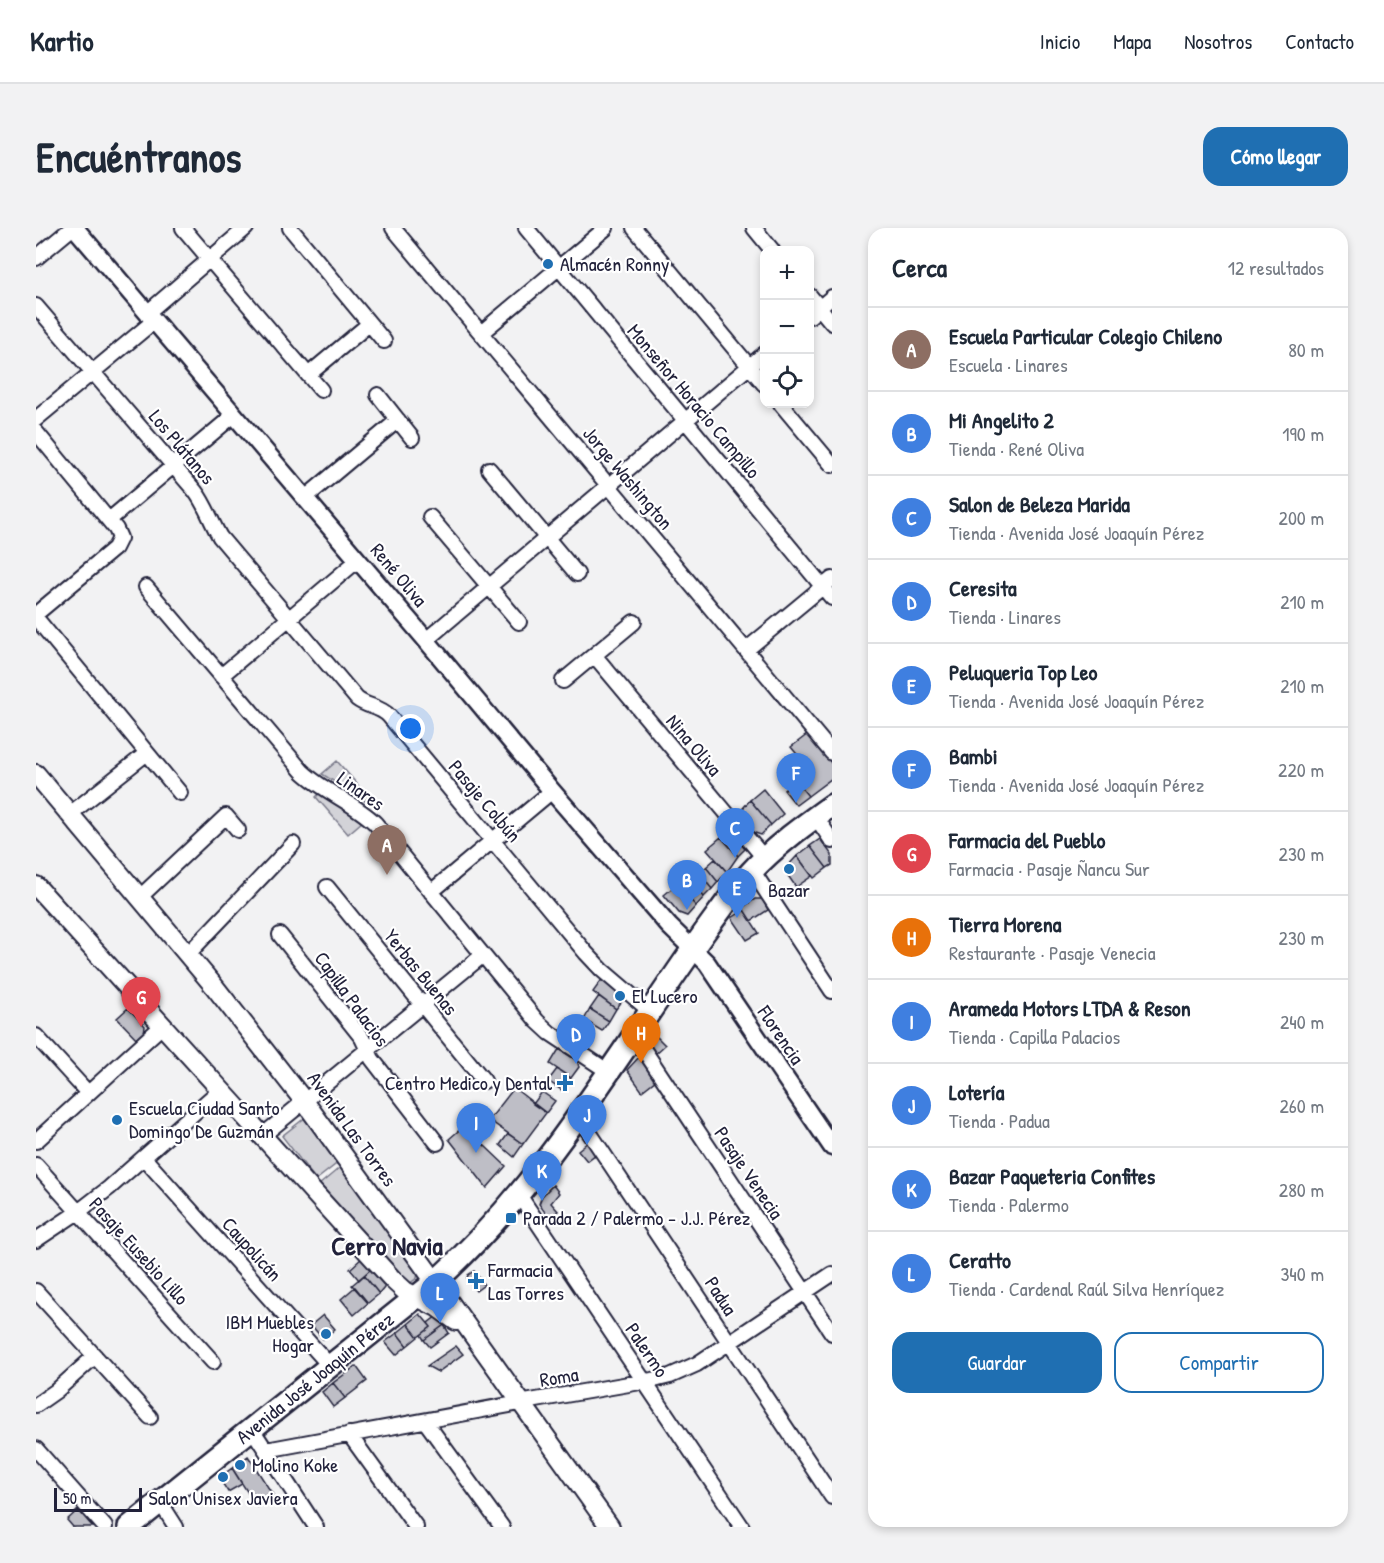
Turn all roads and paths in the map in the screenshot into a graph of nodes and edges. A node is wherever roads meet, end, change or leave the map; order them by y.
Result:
1 (74, 228) edge
2 (183, 228) edge
3 (246, 228) edge
4 (290, 228) edge
5 (393, 228) edge
6 (526, 228) edge
7 (606, 228) edge
8 (634, 228) edge
9 (754, 228) edge
10 (769, 246) edge
11 (36, 258) edge
12 (210, 259) junction
13 (559, 267) junction
14 (832, 297) edge
15 (36, 306) edge
16 (815, 312) edge
17 (150, 317) junction
18 (832, 323) edge
19 (369, 324) junction
20 (481, 333) junction
21 (384, 342) dead end
22 (760, 358) edge
23 (750, 367) junction
24 (92, 372) junction
25 (308, 375) junction
26 (760, 378) edge
27 (321, 390) dead end
28 (378, 396) dead end
29 (784, 408) edge
30 (234, 415) junction
31 (36, 419) edge
32 (398, 420) junction
33 (686, 421) junction
34 (36, 432) edge
35 (412, 438) dead end
36 (832, 465) edge
37 (172, 466) junction
38 (489, 469) dead end
39 (609, 486) junction
40 (305, 498) junction
41 (430, 517) dead end
42 (109, 520) junction
43 (547, 538) junction
44 (358, 560) junction
45 (577, 574) dead end
46 (827, 583) edge
47 (146, 587) dead end
48 (489, 587) junction
49 (832, 598) edge
50 (36, 614) edge
51 (36, 618) edge
52 (289, 619) junction
53 (519, 622) dead end
54 (634, 622) dead end
55 (426, 640) junction
56 (746, 650) junction
57 (594, 655) junction
58 (221, 676) junction
59 (563, 681) dead end
60 (147, 753) junction
61 (832, 753) edge
62 (36, 774) edge
63 (552, 791) junction
64 (180, 793) dead end
65 (824, 811) edge
66 (70, 814) junction
67 (238, 830) dead end
68 (493, 840) junction
69 (832, 841) edge
70 (293, 844) dead end
71 (759, 865) junction
72 (36, 886) edge
73 (327, 887) dead end
74 (431, 892) junction
75 (140, 897) junction
76 (280, 935) dead end
77 (692, 949) junction
78 (188, 954) junction
79 (483, 956) junction
80 (832, 991) edge
81 (422, 1005) junction
82 (650, 1011) junction
83 (162, 1026) junction
84 (634, 1035) junction
85 (36, 1036) edge
86 (368, 1049) junction
87 (609, 1072) junction
88 (484, 1081) dead end
89 (220, 1090) junction
90 (88, 1093) junction
91 (304, 1101) junction
92 (579, 1117) junction
93 (262, 1136) junction
94 (36, 1141) edge
95 (437, 1143) dead end
96 (832, 1147) edge
97 (144, 1158) junction
98 (36, 1165) edge
99 (519, 1195) junction
100 (78, 1212) junction
101 (36, 1240) edge
102 (832, 1274) edge
103 (435, 1282) junction
104 (36, 1291) edge
105 (804, 1292) junction
106 (417, 1297) junction
107 (832, 1333) edge
108 (476, 1339) junction
109 (728, 1343) junction
110 (95, 1356) junction
111 (213, 1362) dead end
112 (330, 1366) junction
113 (645, 1383) junction
114 (522, 1403) junction
115 (36, 1405) edge
116 (150, 1417) dead end
117 (425, 1421) junction
118 (252, 1428) junction
119 (349, 1434) junction
120 (36, 1449) edge
121 (266, 1450) junction
122 (832, 1497) edge
123 (160, 1502) junction
124 (105, 1527) edge
125 (129, 1527) edge
126 (176, 1527) edge
127 (316, 1527) edge
128 (416, 1527) edge
129 (502, 1527) edge
130 (610, 1527) edge
131 (742, 1527) edge

1 - 11 street
1 - 17 street, René Oliva
2 - 12 street
3 - 12 street
4 - 19 street
5 - 20 street, Jorge Washington
6 - 13 street, Monseñor Horacio Campillo
7 - 13 street
8 - 23 street
9 - 10 street
12 - 17 street
12 - 25 street
13 - 20 street
13 - 33 street, Monseñor Horacio Campillo
14 - 16 street
15 - 24 street, Los Plátanos
16 - 18 street
17 - 24 street
17 - 30 street, René Oliva
19 - 21 street
19 - 25 street
20 - 39 street, Jorge Washington
22 - 23 street
23 - 26 street
23 - 33 street
24 - 31 street
24 - 37 street, Los Plátanos
25 - 27 street
28 - 32 street
29 - 36 street
30 - 37 street
30 - 40 street, René Oliva
32 - 35 street
32 - 40 street
33 - 39 street
33 - 46 street, Monseñor Horacio Campillo
34 - 42 street
37 - 42 street
37 - 52 street, Los Plátanos
38 - 43 street
39 - 43 street
39 - 56 street, Jorge Washington
40 - 44 street, René Oliva
41 - 48 street
42 - 50 street
43 - 45 street
43 - 48 street
44 - 52 street
44 - 55 street, René Oliva
46 - 49 street, Monseñor Horacio Campillo
46 - 56 street
47 - 58 street, Linares
48 - 53 street
48 - 55 street
51 - 60 street
52 - 58 street
52 - 68 street, Pasaje Colbún
54 - 57 street
55 - 63 street, René Oliva
56 - 61 street, Jorge Washington
57 - 59 street
57 - 71 street, Nina Oliva
58 - 74 street, Linares
60 - 64 street
60 - 66 street
62 - 66 main road, Avenida Las Torres
63 - 68 street
63 - 77 street, René Oliva
65 - 69 street
65 - 71 main road, Avenida José Joaquín Pérez
66 - 75 main road, Avenida Las Torres
67 - 75 street
68 - 74 street
68 - 82 street, Pasaje Colbún
70 - 78 street
71 - 77 main road, Avenida José Joaquín Pérez
71 - 80 street, Nina Oliva
72 - 83 main road
73 - 81 street, Yerbas Buenas
74 - 79 street, Linares
75 - 78 main road, Avenida Las Torres
76 - 86 street, Capilla Palacios
77 - 82 main road, Avenida José Joaquín Pérez
77 - 96 street, Florencia
78 - 91 main road, Avenida Las Torres
79 - 81 street
79 - 87 street, Linares
81 - 86 street
81 - 88 street, Yerbas Buenas
82 - 84 main road, Avenida José Joaquín Pérez
83 - 89 main road
83 - 90 street
84 - 87 main road, Avenida José Joaquín Pérez
84 - 105 street, Pasaje Venecia
85 - 90 street
86 - 91 street
86 - 95 street, Capilla Palacios
87 - 92 main road, Avenida José Joaquín Pérez
89 - 93 main road
89 - 97 street
90 - 94 street
91 - 93 street
91 - 103 main road, Avenida Las Torres
92 - 99 main road, Avenida José Joaquín Pérez
92 - 109 street, Padua
93 - 106 main road
97 - 100 street
97 - 112 street, Caupolicán
98 - 100 street, Pasaje Eusebio Lillo
99 - 103 main road, Avenida José Joaquín Pérez
99 - 113 street, Palermo
100 - 101 street
100 - 111 street, Pasaje Eusebio Lillo
102 - 105 street, Roma
103 - 106 main road, Avenida José Joaquín Pérez
103 - 108 main road, Avenida Las Torres
104 - 110 street
105 - 107 street, Pasaje Venecia
105 - 109 street, Roma
106 - 108 main road
106 - 112 main road, Avenida José Joaquín Pérez
108 - 114 main road, Avenida Las Torres
109 - 113 street, Roma
109 - 122 street, Padua
110 - 115 street
110 - 116 street
112 - 118 main road, Avenida José Joaquín Pérez
113 - 114 street, Roma
113 - 131 street, Palermo
114 - 117 street, Roma
114 - 130 main road, Avenida Las Torres
117 - 119 street, Roma
117 - 129 street
118 - 121 street
118 - 123 main road, Avenida José Joaquín Pérez
119 - 121 street, Roma
119 - 128 street
120 - 124 street
121 - 127 street
123 - 125 main road, Avenida José Joaquín Pérez
123 - 126 street

